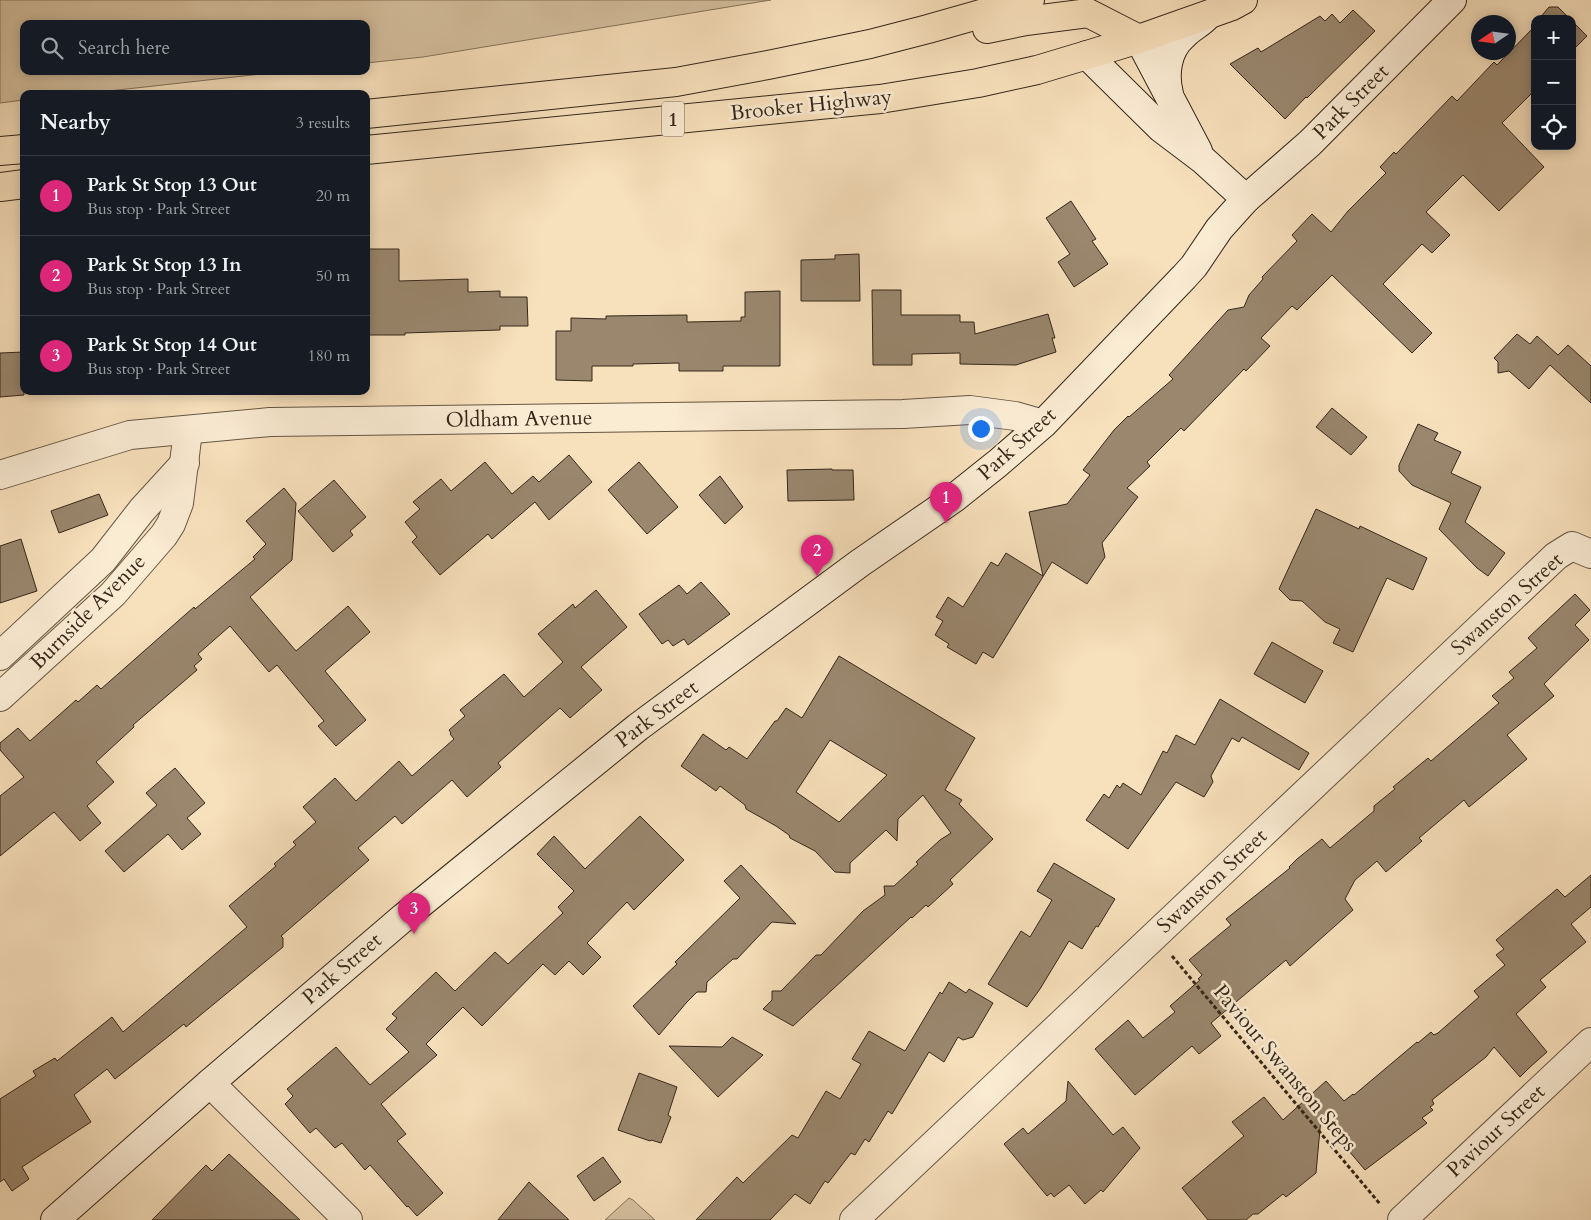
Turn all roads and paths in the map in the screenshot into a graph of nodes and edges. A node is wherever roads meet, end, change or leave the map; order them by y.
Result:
1 (1030, 0) edge
2 (1242, 0) edge
3 (1452, 0) edge
4 (1210, 14) junction
5 (928, 29) junction
6 (1138, 39) junction
7 (1087, 55) junction
8 (1171, 103) junction
9 (370, 114) edge
10 (20, 149) edge
11 (370, 150) edge
12 (0, 151) edge
13 (1202, 158) junction
14 (20, 184) edge
15 (0, 187) edge
16 (1246, 199) junction
17 (1043, 424) junction
18 (188, 431) junction
19 (185, 463) junction
20 (0, 475) edge
21 (1582, 550) edge
22 (0, 656) edge
23 (0, 698) edge
24 (1155, 936) junction
25 (1591, 1042) edge
26 (210, 1083) junction
27 (1391, 1212) edge
28 (54, 1220) edge
29 (348, 1220) edge
30 (854, 1220) edge

1 - 5 highway, Brooker Highway / 1
2 - 4 highway, Brooker Highway / 1
3 - 16 street, Park Street
4 - 6 highway, Brooker Highway / 1
4 - 8 street
5 - 6 highway
5 - 9 highway, Brooker Highway / 1
6 - 7 highway, Brooker Highway / 1
6 - 8 street
7 - 11 highway, Brooker Highway / 1
7 - 13 street
8 - 13 street
10 - 12 highway
13 - 16 street
14 - 15 highway
16 - 17 street, Park Street
17 - 18 street, Oldham Avenue
17 - 26 street, Park Street
18 - 19 street, Burnside Avenue
18 - 20 street, Oldham Avenue
19 - 22 street, Burnside Avenue
19 - 23 street, Burnside Avenue
21 - 24 street, Swanston Street
24 - 27 path, Paviour Swanston Steps
24 - 30 street, Swanston Street
25 - 27 street, Paviour Street
26 - 28 street, Park Street
26 - 29 street

